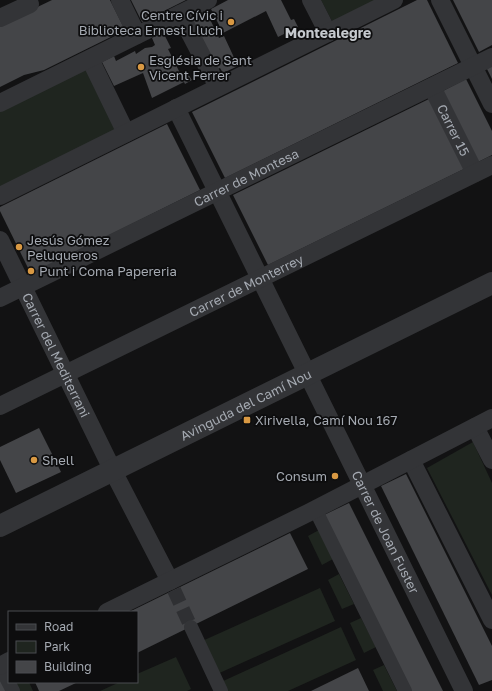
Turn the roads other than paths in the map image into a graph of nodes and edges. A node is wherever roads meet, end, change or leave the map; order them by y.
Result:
1 (120, 0) edge
2 (208, 0) edge
3 (312, 0) edge
4 (394, 0) edge
5 (440, 0) edge
6 (32, 1) edge
7 (180, 14) junction
8 (0, 18) edge
9 (328, 33) junction
10 (137, 35) junction
11 (492, 57) edge
12 (90, 59) junction
13 (473, 66) junction
14 (218, 87) junction
15 (432, 87) junction
16 (0, 103) edge
17 (492, 104) edge
18 (176, 108) junction
19 (126, 133) junction
20 (492, 164) edge
21 (475, 173) junction
22 (218, 192) junction
23 (0, 196) edge
24 (0, 240) edge
25 (259, 279) junction
26 (492, 283) edge
27 (24, 286) junction
28 (0, 298) edge
29 (66, 374) junction
30 (306, 374) junction
31 (0, 406) edge
32 (492, 418) edge
33 (475, 427) junction
34 (411, 460) junction
35 (492, 460) edge
36 (113, 470) junction
37 (361, 485) junction
38 (315, 509) junction
39 (0, 526) edge
40 (172, 585) junction
41 (109, 611) edge
42 (492, 620) edge
43 (191, 627) tunnel mouth
44 (0, 666) edge
45 (8, 681) edge
46 (221, 691) edge
47 (405, 691) edge
48 (464, 691) edge

1 - 10 street
2 - 7 street
3 - 9 street
4 - 9 street
5 - 13 street
6 - 8 street
7 - 10 street
7 - 14 street
9 - 14 street
10 - 12 street
11 - 13 street, Carrer de Montesa
12 - 16 street
12 - 19 street
13 - 15 street, Carrer de Montesa
13 - 17 street
14 - 18 street
15 - 21 street, Carrer 15
15 - 22 street, Carrer de Montesa
18 - 19 street
18 - 22 street, Carrer de Joan Fuster
19 - 23 street
20 - 21 street, Carrer de Monterrey
21 - 25 street, Carrer de Monterrey
22 - 25 street, Carrer de Joan Fuster
22 - 27 street, Carrer de Montesa
24 - 27 street, Carrer del Mediterrani
25 - 29 street, Carrer de Monterrey
25 - 30 street, Carrer de Joan Fuster
26 - 30 street, Avinguda del Camí Nou
27 - 28 street, Carrer de Montesa
27 - 29 street, Carrer del Mediterrani
29 - 31 street, Carrer de Monterrey
29 - 36 street, Carrer del Mediterrani
30 - 36 street, Avinguda del Camí Nou
30 - 37 street, Carrer de Joan Fuster
32 - 33 street
33 - 34 street
33 - 35 street
34 - 37 street
34 - 42 street
36 - 39 street, Avinguda del Camí Nou
36 - 40 street, Carrer del Mediterrani
37 - 38 street
37 - 48 street, Carrer de Joan Fuster
38 - 40 street
38 - 47 street
40 - 41 street
43 - 46 street
44 - 45 street

